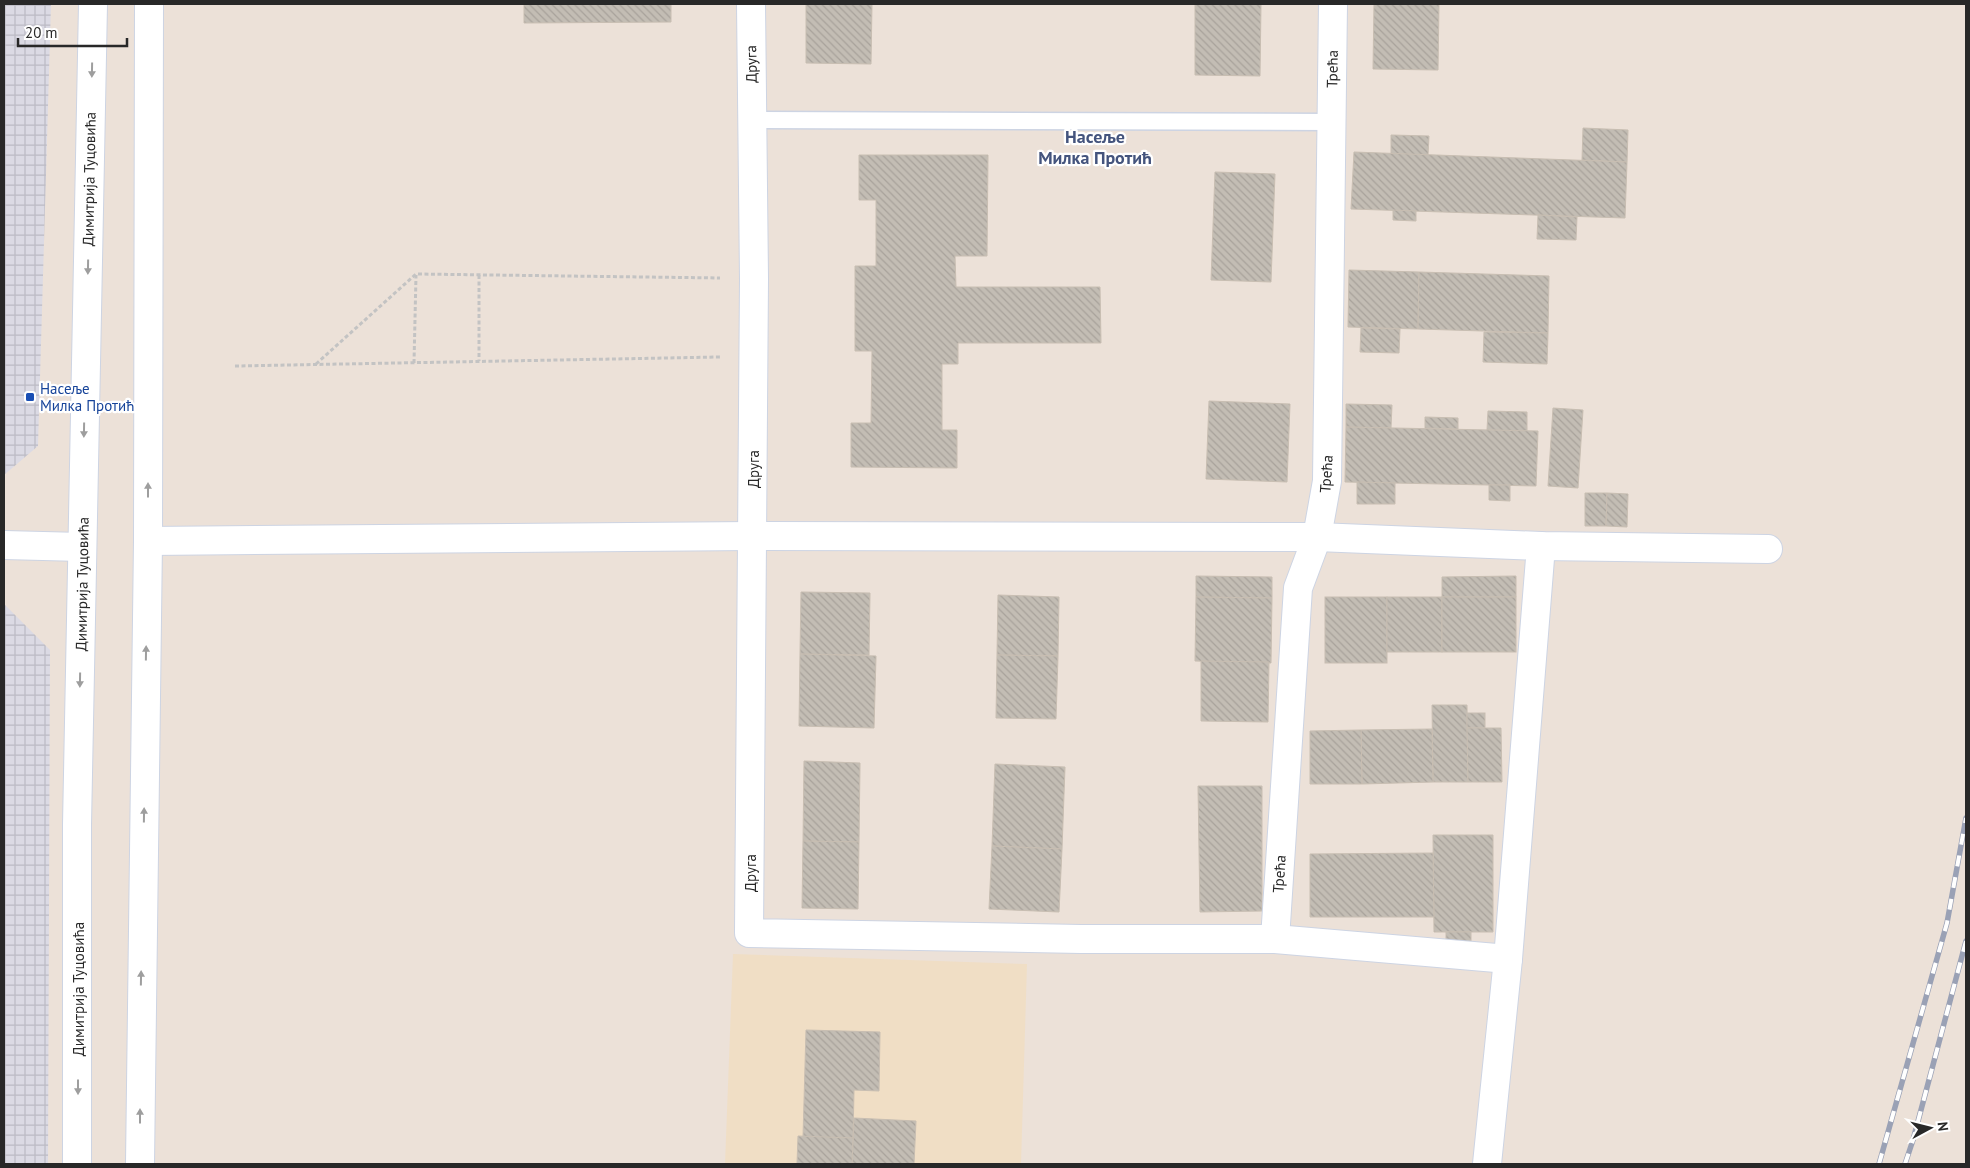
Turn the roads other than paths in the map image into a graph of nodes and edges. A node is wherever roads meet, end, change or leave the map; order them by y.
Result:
1 (93, 4) edge
2 (149, 4) edge
3 (751, 4) edge
4 (1333, 4) edge
5 (752, 120) junction
6 (1331, 122) junction
7 (752, 536) junction
8 (1317, 537) junction
9 (148, 541) junction
10 (4, 545) edge
11 (1541, 546) junction
12 (82, 547) junction
13 (1768, 549) dead end
14 (1275, 939) junction
15 (1508, 959) junction
16 (77, 1164) edge
17 (140, 1164) edge
18 (1487, 1164) edge

1 -> 12 street, Димитрија Туцовића
9 -> 2 street
3 - 5 street, Друга
4 - 6 street, Трећа
5 - 6 lane
5 - 7 street, Друга
6 - 8 street, Трећа
7 - 8 street
7 - 9 street
7 - 14 street, Друга
8 - 11 street
8 - 14 street, Трећа
17 -> 9 street
10 - 12 street
11 - 13 street
11 - 15 street
12 -> 16 street, Димитрија Туцовића
14 - 15 street
15 - 18 street

